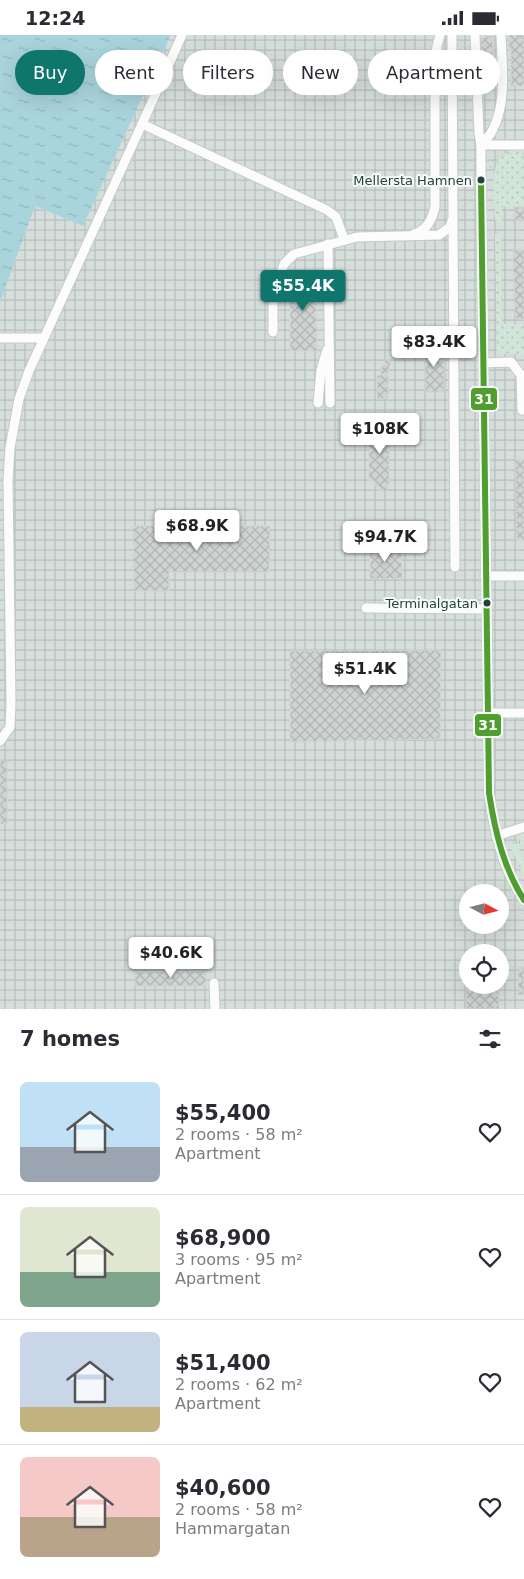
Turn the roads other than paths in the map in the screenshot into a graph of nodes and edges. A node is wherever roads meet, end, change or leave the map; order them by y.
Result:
1 (182, 35) edge
2 (440, 35) edge
3 (452, 35) edge
4 (475, 35) edge
5 (501, 35) edge
6 (142, 124) junction
7 (482, 145) junction
8 (524, 145) edge
9 (453, 219) junction
10 (410, 236) junction
11 (344, 239) junction
12 (328, 244) junction
13 (330, 313) junction
14 (273, 332) dead end
15 (0, 338) edge
16 (43, 339) junction
17 (484, 363) junction
18 (318, 403) dead end
19 (330, 403) dead end
20 (524, 410) edge
21 (455, 567) dead end
22 (485, 576) junction
23 (524, 576) edge
24 (366, 608) dead end
25 (485, 609) junction
26 (487, 713) junction
27 (524, 713) edge
28 (0, 741) edge
29 (524, 827) edge
30 (496, 835) junction
31 (524, 900) edge
32 (214, 983) dead end
33 (214, 1009) edge

1 - 6 street
2 - 10 street
3 - 9 street
4 - 7 street
5 - 7 street
6 - 11 street
6 - 16 street
7 - 8 street
7 - 17 street
9 - 10 street
9 - 21 street
10 - 11 street
11 - 12 street
12 - 13 street
12 - 14 street
13 - 18 street
13 - 19 street
15 - 16 street
16 - 28 street
17 - 20 street
17 - 22 street
22 - 23 street
22 - 25 street
24 - 25 street
25 - 26 street
26 - 27 street
26 - 30 street
29 - 30 street
30 - 31 street
32 - 33 street

